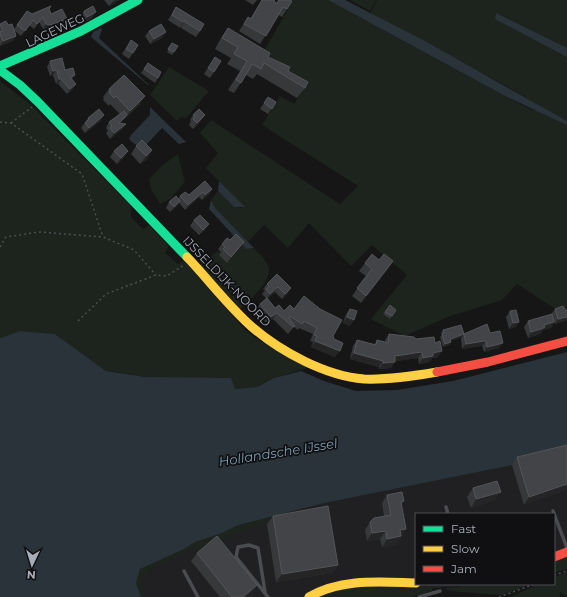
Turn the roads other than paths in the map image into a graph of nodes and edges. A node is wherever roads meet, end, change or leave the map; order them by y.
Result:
1 (138, 0) edge
2 (0, 66) edge
3 (0, 70) edge
4 (567, 341) edge
5 (446, 506) dead end
6 (448, 513) edge
7 (555, 516) edge
8 (567, 548) edge
9 (567, 552) edge
10 (555, 557) edge
11 (184, 571) dead end
12 (415, 583) edge
13 (265, 592) junction
14 (440, 592) dead end
15 (198, 597) edge
16 (268, 597) edge
17 (309, 597) edge
18 (419, 597) edge

1 - 2 street, LAGEWEG
3 - 4 street, IJSSELDIJK-NOORD
5 - 6 lane
7 - 8 lane
9 - 10 street
11 - 15 lane
12 - 17 street
13 - 13 lane
13 - 16 lane
14 - 18 lane

